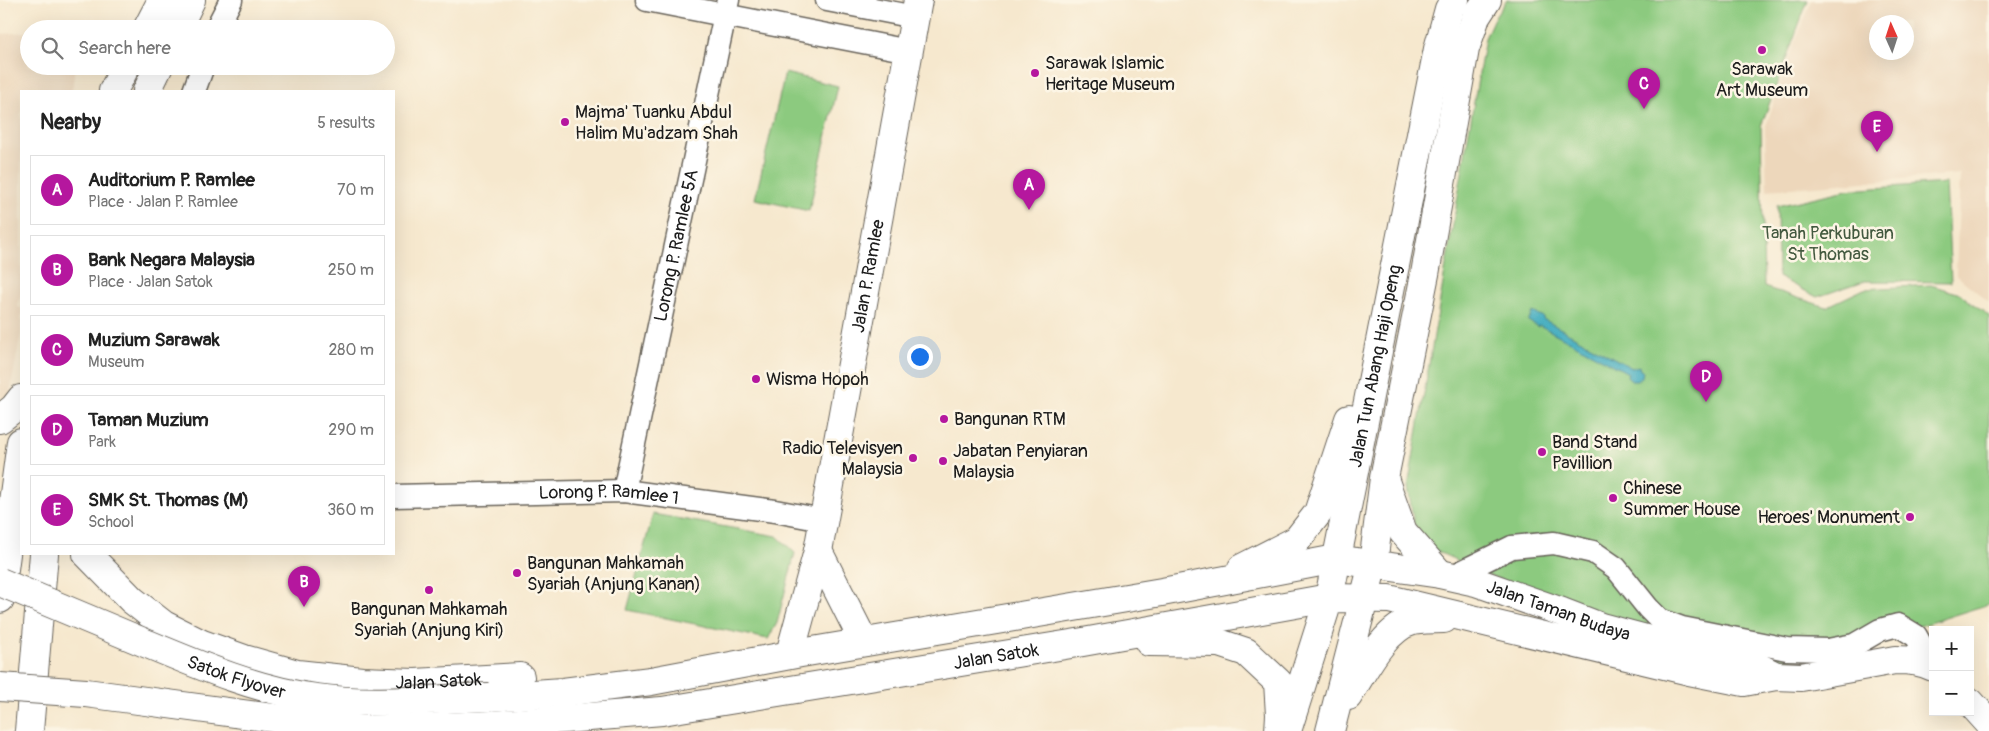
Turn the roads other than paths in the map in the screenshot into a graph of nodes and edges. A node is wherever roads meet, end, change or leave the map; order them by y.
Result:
1 (162, 0) edge
2 (191, 0) edge
3 (231, 0) edge
4 (647, 0) edge
5 (827, 0) edge
6 (1455, 0) edge
7 (1487, 0) edge
8 (726, 8) edge
9 (917, 8) edge
10 (151, 20) edge
11 (181, 20) edge
12 (221, 20) edge
13 (909, 51) junction
14 (121, 75) edge
15 (155, 75) edge
16 (201, 75) edge
17 (114, 90) edge
18 (147, 90) edge
19 (197, 90) edge
20 (1384, 319) junction
21 (20, 400) edge
22 (0, 419) edge
23 (20, 448) edge
24 (1384, 478) junction
25 (624, 491) junction
26 (12, 496) edge
27 (395, 496) edge
28 (823, 520) junction
29 (818, 550) junction
30 (44, 555) edge
31 (88, 555) edge
32 (105, 555) edge
33 (1336, 559) junction
34 (1374, 564) junction
35 (1445, 575) junction
36 (0, 582) edge
37 (1209, 583) junction
38 (1329, 598) junction
39 (1365, 598) junction
40 (0, 599) edge
41 (132, 600) junction
42 (1465, 617) junction
43 (864, 642) junction
44 (1083, 642) junction
45 (826, 649) junction
46 (791, 650) junction
47 (1929, 660) edge
48 (1929, 666) edge
49 (1776, 676) junction
50 (0, 688) edge
51 (490, 697) joint
52 (1974, 706) edge
53 (662, 711) junction
54 (1989, 723) edge
55 (1332, 725) edge
56 (29, 731) edge
57 (591, 731) edge
58 (1279, 731) edge
59 (1287, 731) edge

1 - 10 main road
2 - 11 main road
3 - 12 street
4 - 8 street
5 - 9 street
6 - 20 main road, Jalan Tun Abang Haji Openg
7 - 24 main road, Jalan Tun Abang Haji Openg
8 - 13 street
8 - 25 street, Lorong P. Ramlee 5A
9 - 13 main road, Jalan P. Ramlee
13 - 28 main road, Jalan P. Ramlee
14 - 17 main road
15 - 18 main road
16 - 19 street
20 - 33 main road, Jalan Tun Abang Haji Openg
20 - 37 main road
21 - 22 main road
23 - 26 main road
24 - 34 main road, Jalan Tun Abang Haji Openg
24 - 35 main road
25 - 27 street, Lorong P. Ramlee 1
25 - 28 street, Lorong P. Ramlee 1
26 - 40 main road
28 - 29 main road, Jalan P. Ramlee
29 - 43 main road
29 - 46 main road, Jalan P. Ramlee
30 - 56 main road
31 - 41 main road, Jalan Satok
32 - 41 main road
33 - 34 main road, Jalan Taman Budaya
33 - 37 main road, Jalan Satok
33 - 38 main road, Jalan Tun Abang Haji Openg
34 - 35 main road, Jalan Taman Budaya
34 - 39 main road, Jalan Tun Abang Haji Openg
35 - 47 street
35 - 49 main road, Jalan Taman Budaya
36 - 51 main road, Satok Flyover, bridge
37 - 43 main road, Jalan Satok
38 - 39 main road, Jalan Taman Budaya
38 - 44 main road, Jalan Satok
38 - 59 main road, Jalan Tun Abang Haji Openg
39 - 42 main road, Jalan Taman Budaya
39 - 55 main road, Jalan Tun Abang Haji Openg
41 - 46 main road, Jalan Satok
42 - 49 main road, Jalan Taman Budaya
42 - 55 main road
43 - 45 main road, Jalan Satok
44 - 53 main road, Jalan Satok
44 - 58 main road
45 - 46 main road, Jalan Satok
45 - 51 main road, Jalan Satok
48 - 49 main road, Jalan Taman Budaya
50 - 53 main road, Jalan Satok, bridge
52 - 54 main road
53 - 57 main road, Jalan Satok

